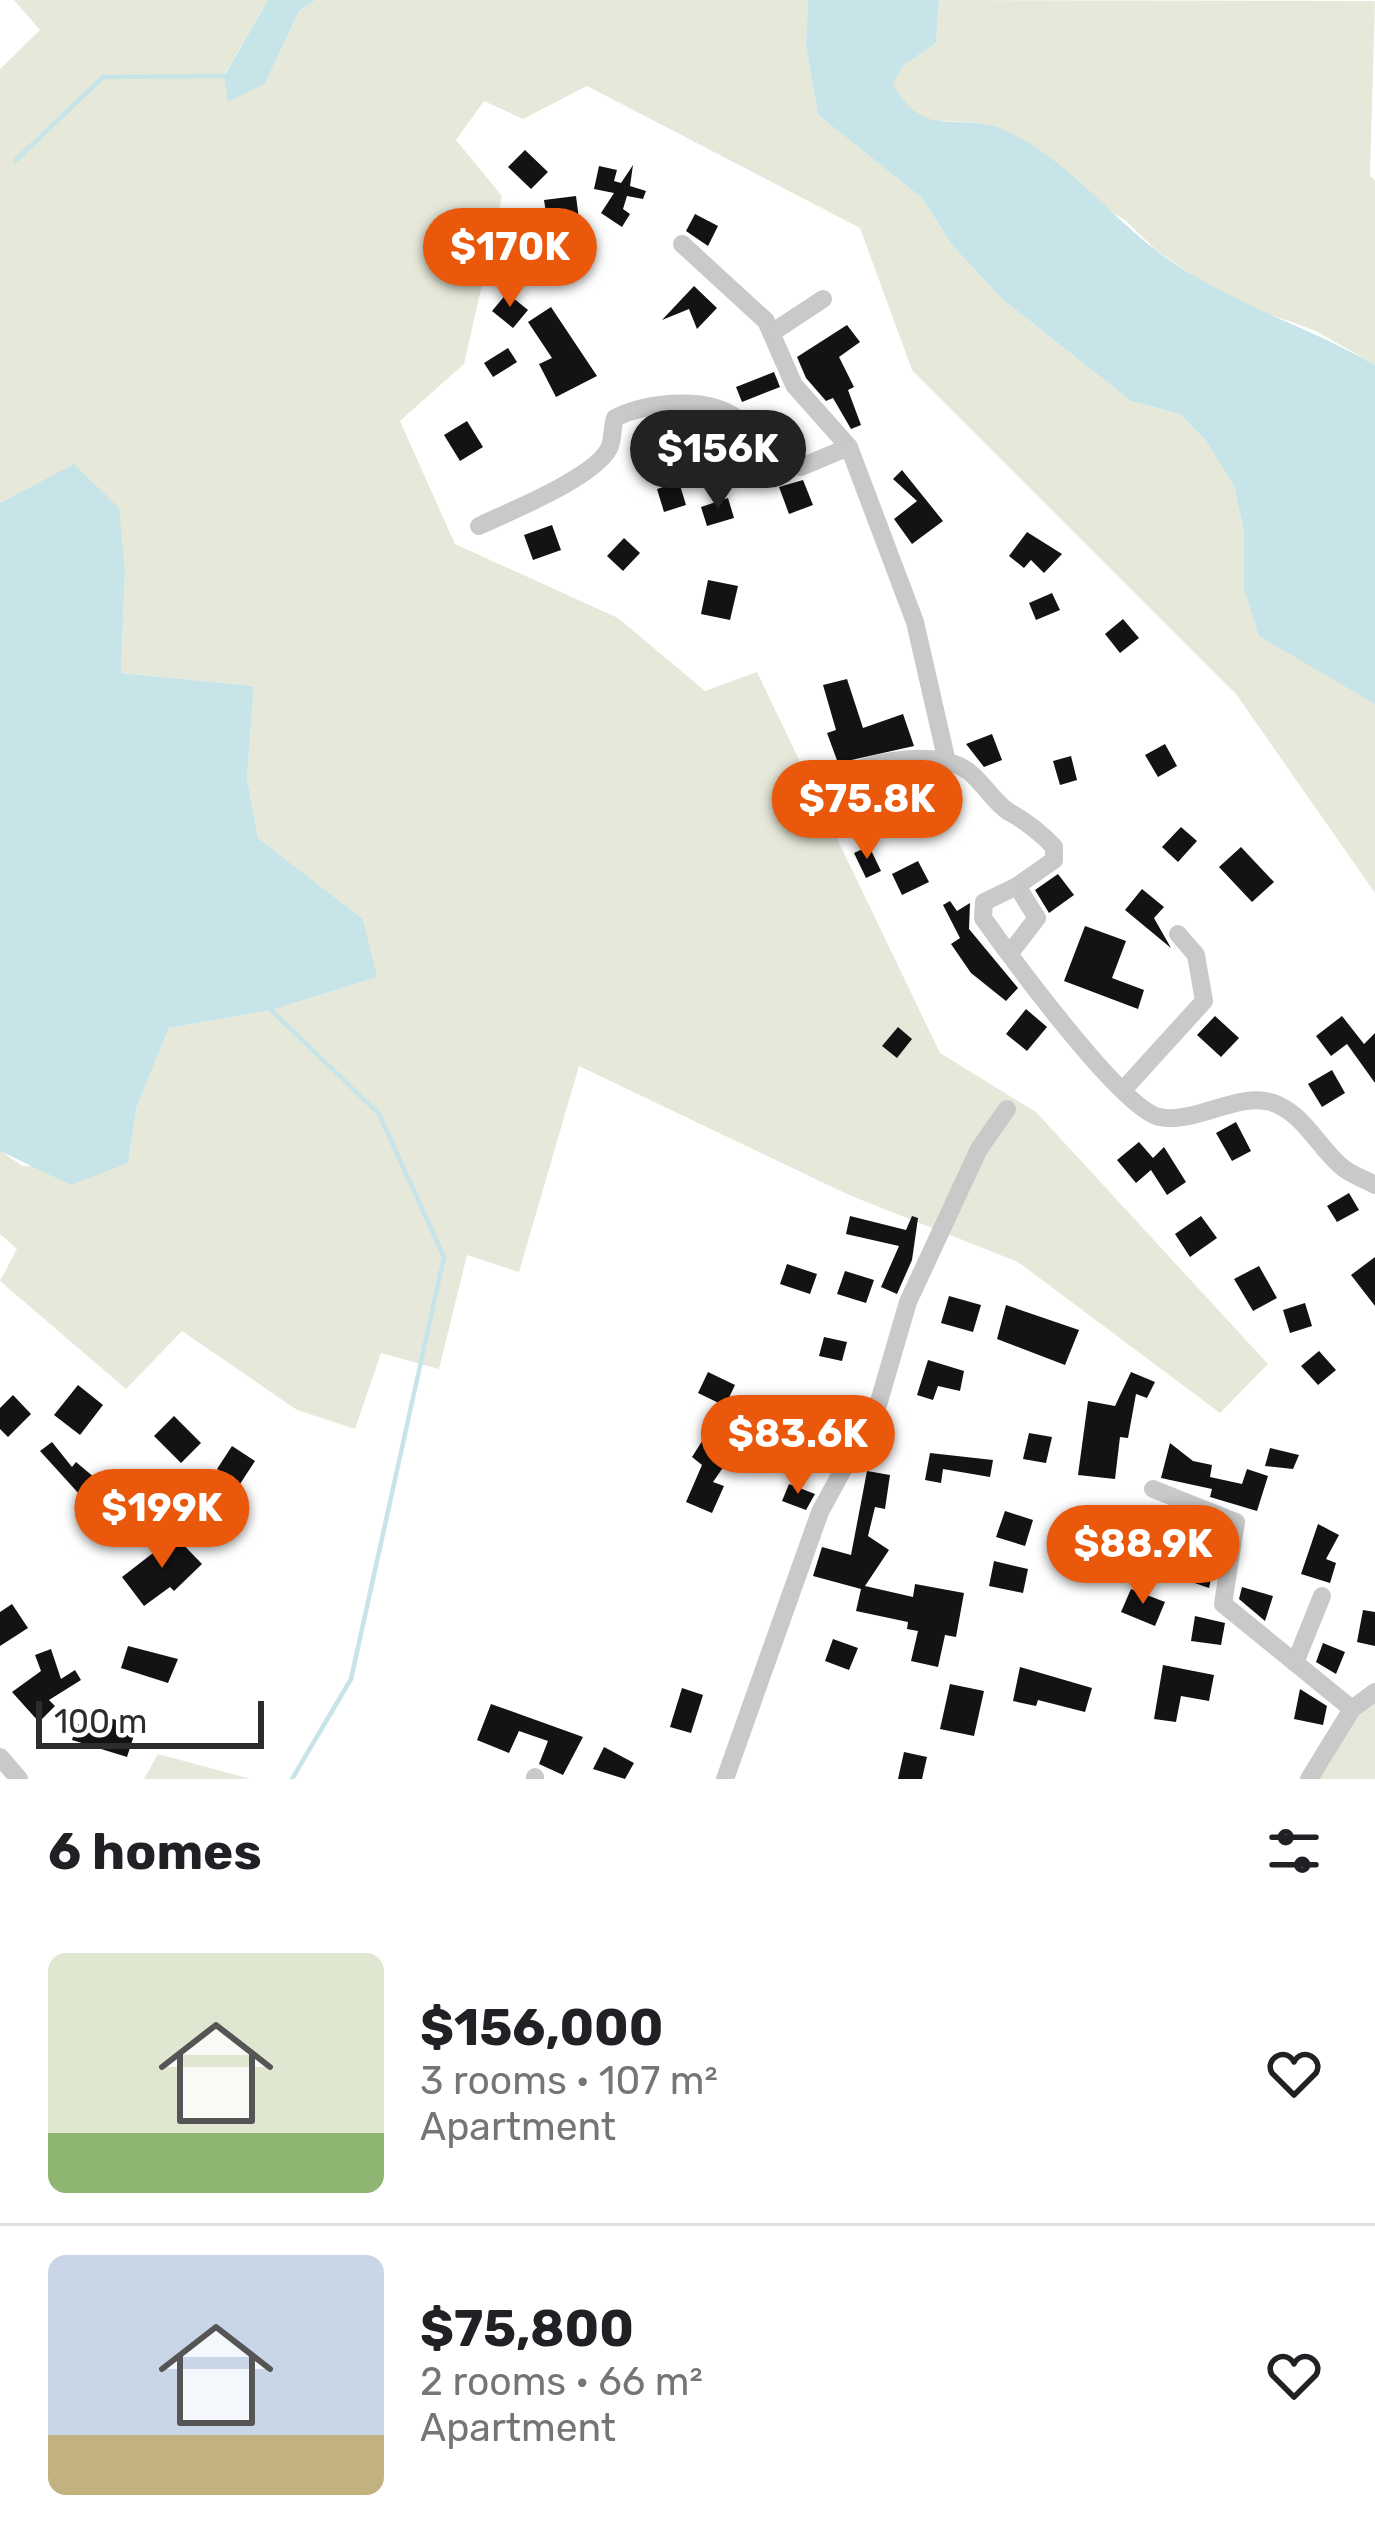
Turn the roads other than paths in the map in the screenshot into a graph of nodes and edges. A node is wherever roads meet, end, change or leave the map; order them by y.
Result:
1 (682, 244) dead end
2 (823, 299) dead end
3 (772, 332) junction
4 (849, 447) junction
5 (479, 526) dead end
6 (947, 762) junction
7 (847, 773) dead end
8 (1017, 886) junction
9 (1178, 934) dead end
10 (1010, 953) junction
11 (1124, 1089) junction
12 (1007, 1109) dead end
13 (1375, 1184) edge
14 (1153, 1489) dead end
15 (1322, 1596) dead end
16 (1295, 1664) junction
17 (1375, 1692) edge
18 (1352, 1709) junction
19 (0, 1757) edge
20 (19, 1779) edge
21 (725, 1779) edge
22 (1310, 1779) edge

1 - 3 street
2 - 3 street
3 - 4 street
4 - 5 street
4 - 6 street
6 - 7 street
6 - 8 street
8 - 10 street
8 - 10 street
9 - 11 street
10 - 11 street
11 - 13 street
12 - 21 street
14 - 16 street
15 - 16 street
16 - 18 street
17 - 18 street
18 - 22 street
19 - 20 street

